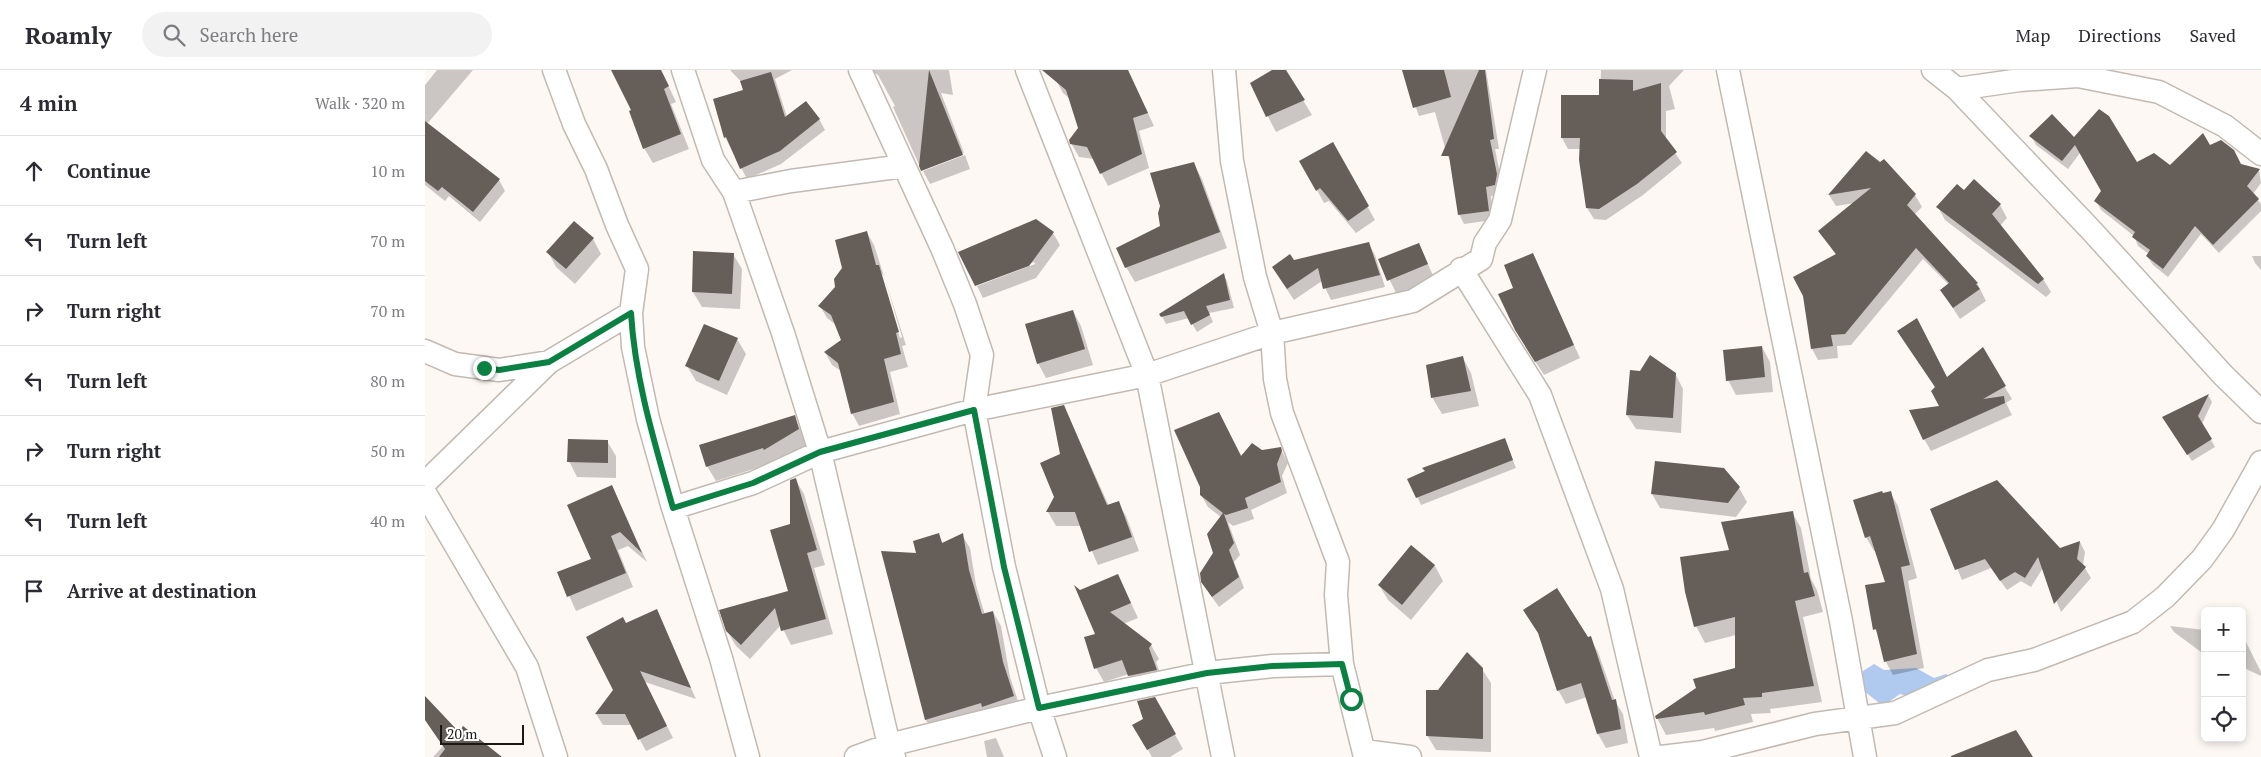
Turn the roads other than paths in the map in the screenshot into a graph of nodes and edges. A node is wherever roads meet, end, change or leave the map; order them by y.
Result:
1 (554, 70) edge
2 (683, 70) edge
3 (860, 70) edge
4 (1027, 70) edge
5 (1224, 70) edge
6 (1535, 70) edge
7 (1728, 70) edge
8 (1933, 70) edge
9 (1957, 89) junction
10 (2261, 154) edge
11 (904, 166) junction
12 (734, 192) junction
13 (1461, 269) junction
14 (631, 313) junction
15 (1272, 333) junction
16 (425, 351) edge
17 (549, 362) junction
18 (1147, 375) junction
19 (974, 410) junction
20 (2261, 412) edge
21 (820, 452) junction
22 (2261, 462) edge
23 (425, 483) edge
24 (425, 493) edge
25 (673, 508) junction
26 (1342, 664) junction
27 (1207, 673) junction
28 (1039, 708) junction
29 (1857, 719) junction
30 (891, 751) edge
31 (1364, 754) edge
32 (556, 757) edge
33 (748, 757) edge
34 (856, 757) edge
35 (1055, 757) edge
36 (1223, 757) edge
37 (1410, 757) edge
38 (1651, 757) edge
39 (1661, 757) edge
40 (1865, 757) edge

1 - 14 street
2 - 12 street
3 - 11 street
4 - 18 street
5 - 15 street
6 - 13 street
7 - 29 street
8 - 9 street
9 - 10 street
9 - 20 street
11 - 12 street
11 - 19 street
12 - 21 street
13 - 15 street
13 - 38 street
14 - 17 street
14 - 25 street
15 - 18 street
15 - 26 street
16 - 17 street
17 - 23 street
18 - 19 street
18 - 27 street
19 - 21 street
19 - 28 street
21 - 25 street
21 - 30 street
22 - 29 street
24 - 32 street
25 - 33 street
26 - 27 street
26 - 31 street
27 - 28 street
27 - 36 street
28 - 30 street
28 - 35 street
29 - 39 street
29 - 40 street
30 - 34 street
31 - 37 street

